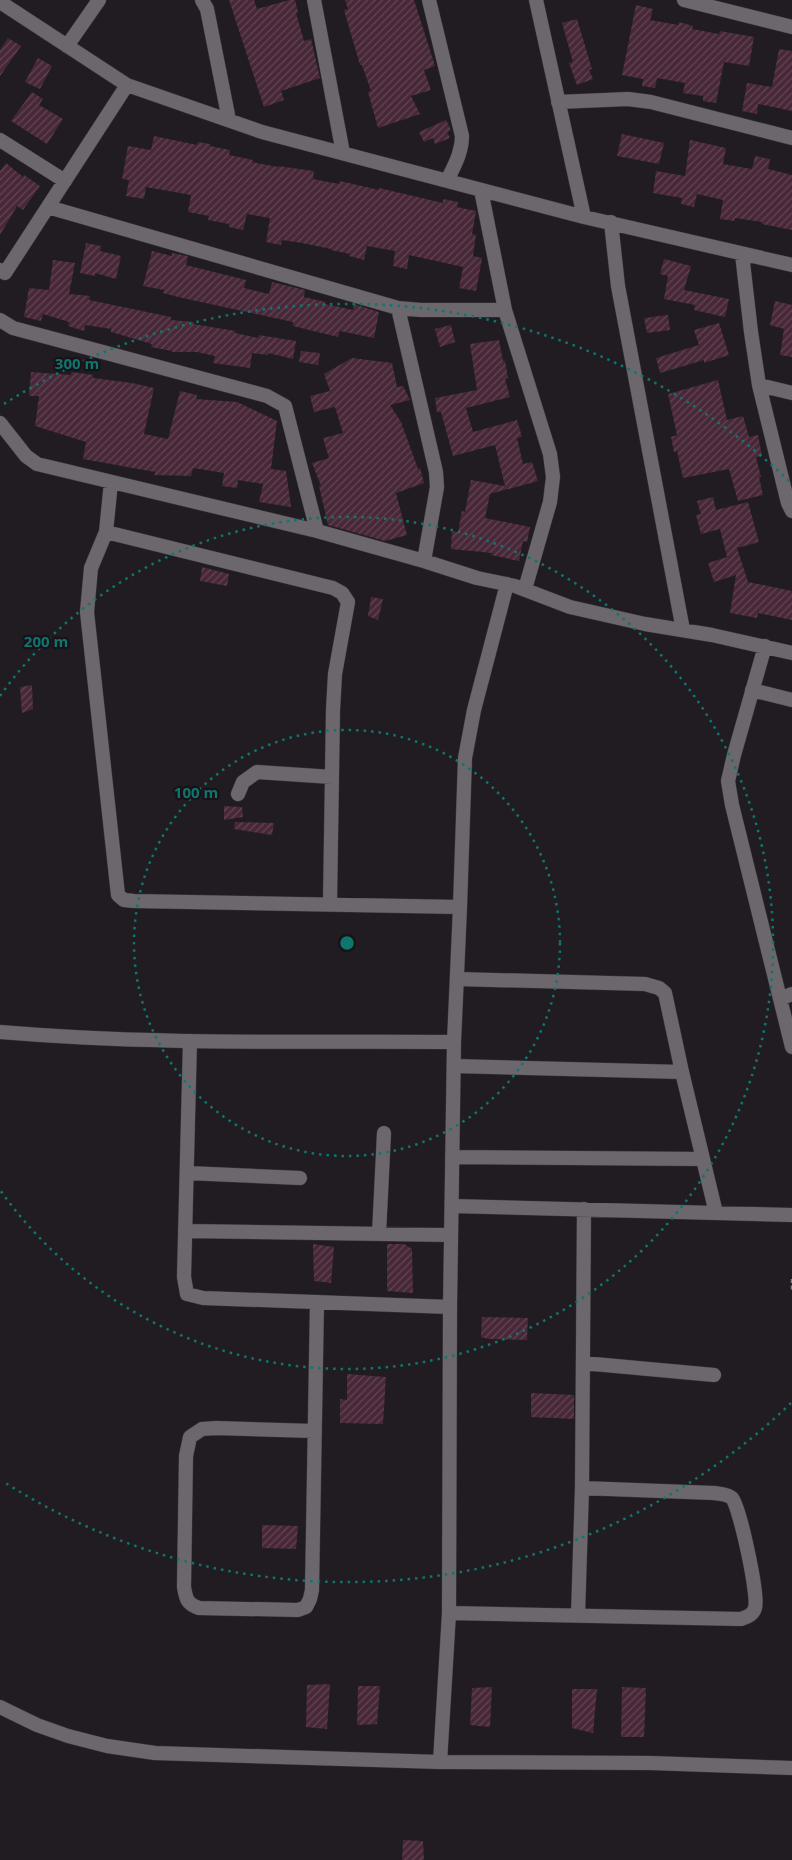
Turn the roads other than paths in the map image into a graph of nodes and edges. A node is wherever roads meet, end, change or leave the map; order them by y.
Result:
1 (99, 0) edge
2 (202, 0) edge
3 (314, 0) edge
4 (429, 0) edge
5 (536, 0) edge
6 (684, 0) edge
7 (0, 2) edge
8 (792, 27) edge
9 (67, 46) junction
10 (127, 85) junction
11 (558, 102) junction
12 (229, 120) junction
13 (792, 138) edge
14 (0, 140) edge
15 (343, 153) junction
16 (65, 181) junction
17 (447, 181) junction
18 (481, 190) junction
19 (48, 207) junction
20 (584, 217) junction
21 (611, 222) junction
22 (742, 254) junction
23 (792, 265) edge
24 (2, 276) edge
25 (398, 308) junction
26 (505, 310) junction
27 (0, 320) edge
28 (759, 385) junction
29 (792, 393) edge
30 (0, 423) edge
31 (111, 482) junction
32 (792, 511) edge
33 (317, 531) junction
34 (106, 532) junction
35 (424, 561) junction
36 (507, 584) junction
37 (525, 589) junction
38 (683, 630) junction
39 (765, 646) junction
40 (792, 653) edge
41 (752, 690) junction
42 (792, 700) edge
43 (332, 777) junction
44 (238, 794) dead end
45 (330, 903) junction
46 (460, 906) junction
47 (457, 979) junction
48 (786, 997) edge
49 (0, 1032) edge
50 (190, 1041) junction
51 (454, 1042) junction
52 (792, 1046) edge
53 (454, 1066) junction
54 (682, 1072) junction
55 (384, 1133) dead end
56 (452, 1157) junction
57 (703, 1159) junction
58 (187, 1173) junction
59 (300, 1178) dead end
60 (452, 1206) junction
61 (584, 1209) junction
62 (716, 1213) junction
63 (792, 1215) edge
64 (185, 1231) junction
65 (379, 1234) junction
66 (451, 1235) junction
67 (317, 1302) junction
68 (450, 1307) junction
69 (583, 1363) junction
70 (714, 1375) dead end
71 (314, 1431) junction
72 (582, 1488) junction
73 (449, 1613) junction
74 (578, 1615) junction
75 (0, 1706) edge
76 (440, 1762) junction
77 (792, 1768) edge

1 - 9 street
2 - 12 street
3 - 15 street
4 - 17 street
5 - 11 street
6 - 8 street
7 - 9 street
9 - 10 street
10 - 12 street
10 - 16 street
11 - 13 street
11 - 20 street
12 - 15 street
14 - 16 street
15 - 17 street
16 - 19 street
17 - 18 street
18 - 20 street
18 - 26 street
19 - 24 street
19 - 25 street
20 - 21 street
21 - 22 street
21 - 38 street
22 - 23 street
22 - 28 street
25 - 26 street
25 - 35 street
26 - 37 street
27 - 33 street
28 - 29 street
28 - 32 street
30 - 31 street
31 - 33 street
31 - 34 street
33 - 35 street
34 - 43 street
34 - 45 street
35 - 36 street
36 - 37 street
36 - 46 street
37 - 38 street
38 - 39 street
39 - 40 street
39 - 41 street
41 - 42 street
41 - 48 street
43 - 44 street
43 - 45 street
45 - 46 street
46 - 47 street
47 - 51 street
47 - 54 street
48 - 52 street
49 - 50 street
50 - 51 street
50 - 58 street
51 - 53 street
53 - 54 street
53 - 56 street
54 - 57 street
55 - 65 street
56 - 57 street
56 - 60 street
57 - 62 street
58 - 59 street
58 - 64 street
60 - 61 street
60 - 66 street
61 - 62 street
61 - 69 street
62 - 63 street
64 - 65 street
64 - 67 street
65 - 66 street
66 - 68 street
67 - 68 street
67 - 71 street
68 - 73 street
69 - 70 street
69 - 72 street
71 - 71 street
72 - 74 street
72 - 74 street
73 - 74 street
73 - 76 street
75 - 76 street
76 - 77 street

